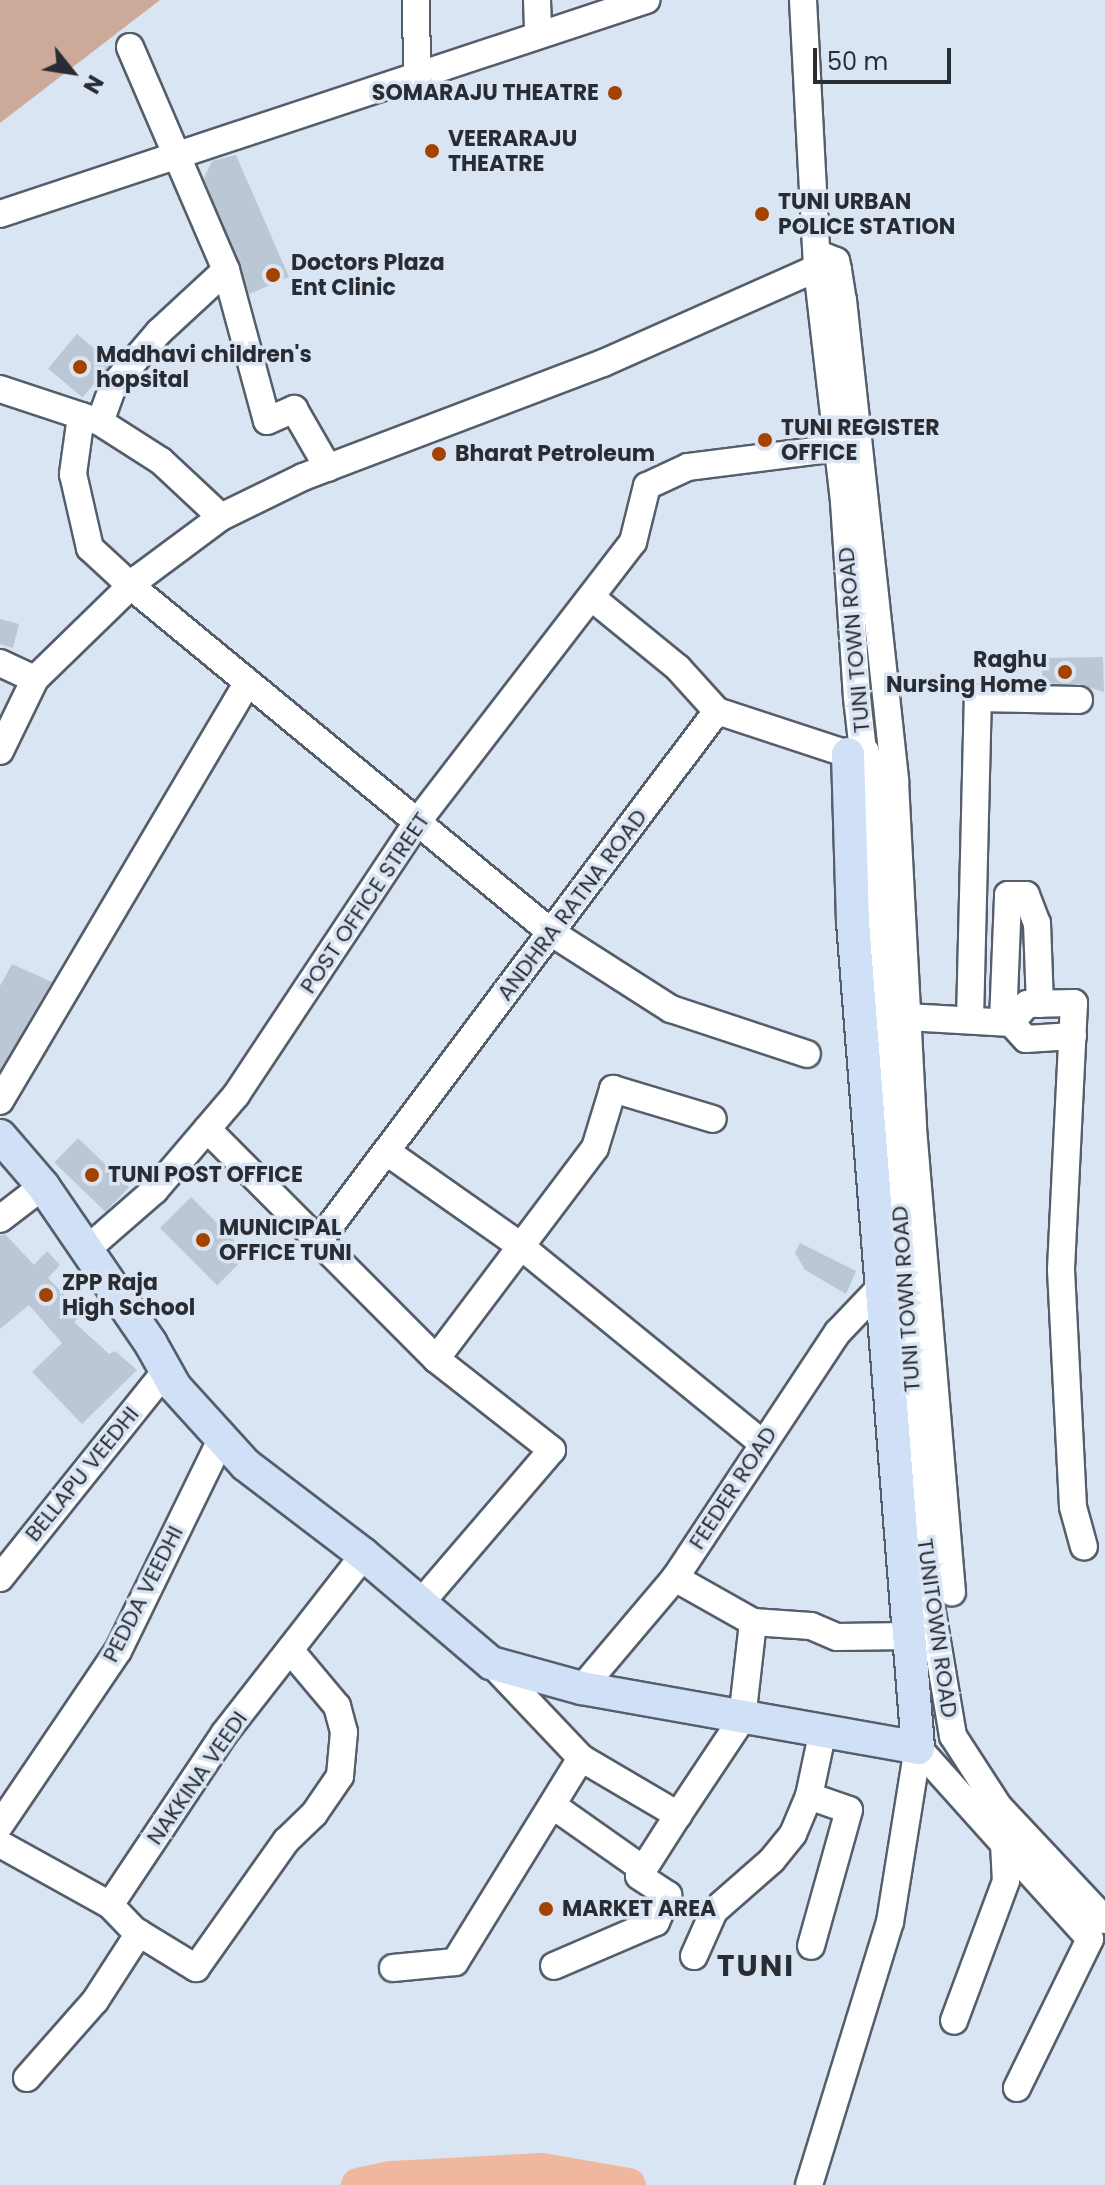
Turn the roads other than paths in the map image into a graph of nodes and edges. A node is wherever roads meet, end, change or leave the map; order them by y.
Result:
1 (416, 0) edge
2 (537, 0) edge
3 (646, 0) edge
4 (803, 0) edge
5 (821, 0) edge
6 (538, 35) junction
7 (130, 47) dead end
8 (417, 75) junction
9 (176, 155) junction
10 (0, 214) edge
11 (830, 266) junction
12 (226, 270) junction
13 (0, 389) edge
14 (90, 419) junction
15 (838, 448) junction
16 (328, 468) junction
17 (221, 517) junction
18 (131, 586) junction
19 (591, 597) junction
20 (0, 663) edge
21 (35, 679) junction
22 (246, 685) junction
23 (1079, 700) dead end
24 (717, 711) junction
25 (0, 751) edge
26 (870, 763) junction
27 (418, 821) junction
28 (552, 933) junction
29 (1040, 1004) junction
30 (907, 1017) junction
31 (970, 1020) junction
32 (1007, 1022) junction
33 (1073, 1036) junction
34 (807, 1054) dead end
35 (0, 1101) edge
36 (713, 1119) dead end
37 (207, 1129) junction
38 (0, 1136) edge
39 (387, 1152) junction
40 (43, 1186) junction
41 (0, 1219) edge
42 (318, 1242) junction
43 (518, 1244) junction
44 (85, 1251) junction
45 (882, 1286) junction
46 (436, 1359) junction
47 (166, 1371) junction
48 (915, 1423) joint
49 (222, 1438) junction
50 (763, 1444) junction
51 (1084, 1547) dead end
52 (364, 1555) junction
53 (0, 1578) edge
54 (675, 1578) junction
55 (952, 1592) dead end
56 (419, 1605) junction
57 (753, 1622) junction
58 (909, 1636) junction
59 (290, 1650) junction
60 (491, 1663) junction
61 (582, 1688) junction
62 (742, 1719) junction
63 (823, 1730) junction
64 (918, 1748) junction
65 (581, 1758) junction
66 (809, 1796) junction
67 (555, 1807) junction
68 (678, 1815) junction
69 (0, 1825) edge
70 (0, 1844) edge
71 (1004, 1844) junction
72 (643, 1869) junction
73 (110, 1905) junction
74 (1105, 1920) edge
75 (139, 1933) junction
76 (811, 1946) dead end
77 (694, 1956) dead end
78 (554, 1966) dead end
79 (393, 1968) dead end
80 (954, 2021) dead end
81 (27, 2078) dead end
82 (1017, 2088) dead end
83 (809, 2185) edge

1 - 8 street
2 - 6 street
3 - 6 street
4 - 11 street, TUNI TOWN ROAD
5 - 11 street, TUNI TOWN ROAD
6 - 8 street
7 - 9 street
8 - 9 street
9 - 10 street
9 - 12 street
11 - 15 street, TUNI TOWN ROAD
11 - 16 street
11 - 26 street, TUNI TOWN ROAD
12 - 14 street
12 - 16 street
13 - 14 street
14 - 17 street
14 - 18 street
15 - 19 street, POST OFFICE STREET
15 - 26 street, TUNI TOWN ROAD
16 - 17 street
17 - 18 street
18 - 21 street
18 - 22 street
19 - 24 street
19 - 27 street, POST OFFICE STREET
20 - 21 street
21 - 25 street
22 - 27 street
22 - 35 street
23 - 31 street
24 - 26 street
24 - 28 street, ANDHRA RATNA ROAD
26 - 30 street
26 - 45 main road
26 - 48 street, TUNI TOWN ROAD
27 - 28 street
27 - 37 street, POST OFFICE STREET
28 - 34 street
28 - 39 street, ANDHRA RATNA ROAD
29 - 32 street
29 - 32 street
29 - 33 street
30 - 31 street
30 - 55 street
31 - 32 street
32 - 33 street
33 - 51 street
36 - 43 street
37 - 42 street
37 - 44 street, POST OFFICE STREET
38 - 40 main road
39 - 42 street, ANDHRA RATNA ROAD
39 - 43 street
40 - 41 street
40 - 44 main road
42 - 46 street
43 - 46 street
43 - 50 street
44 - 47 main road
45 - 50 street, FEEDER ROAD
45 - 58 main road
46 - 56 street
47 - 49 main road
47 - 53 street, BELLAPU VEEDHI
48 - 74 street, TUNITOWN ROAD
49 - 52 main road
49 - 69 street, PEDDA VEEDHI
50 - 54 street, FEEDER ROAD
52 - 56 main road
52 - 59 street, NAKKINA VEEDI
54 - 57 street
54 - 61 street, FEEDER ROAD
56 - 60 main road
57 - 58 street
57 - 62 street
58 - 64 main road
59 - 73 street, NAKKINA VEEDI
59 - 75 street
60 - 61 main road
60 - 65 street
61 - 62 main road
62 - 63 main road
62 - 68 street
63 - 64 main road
63 - 66 street
64 - 71 street
64 - 83 street
65 - 67 street
65 - 68 street
66 - 76 street
66 - 77 street
67 - 72 street
67 - 79 street
68 - 72 street
70 - 73 street
71 - 80 street
71 - 82 street
72 - 78 street
73 - 75 street
75 - 81 street

